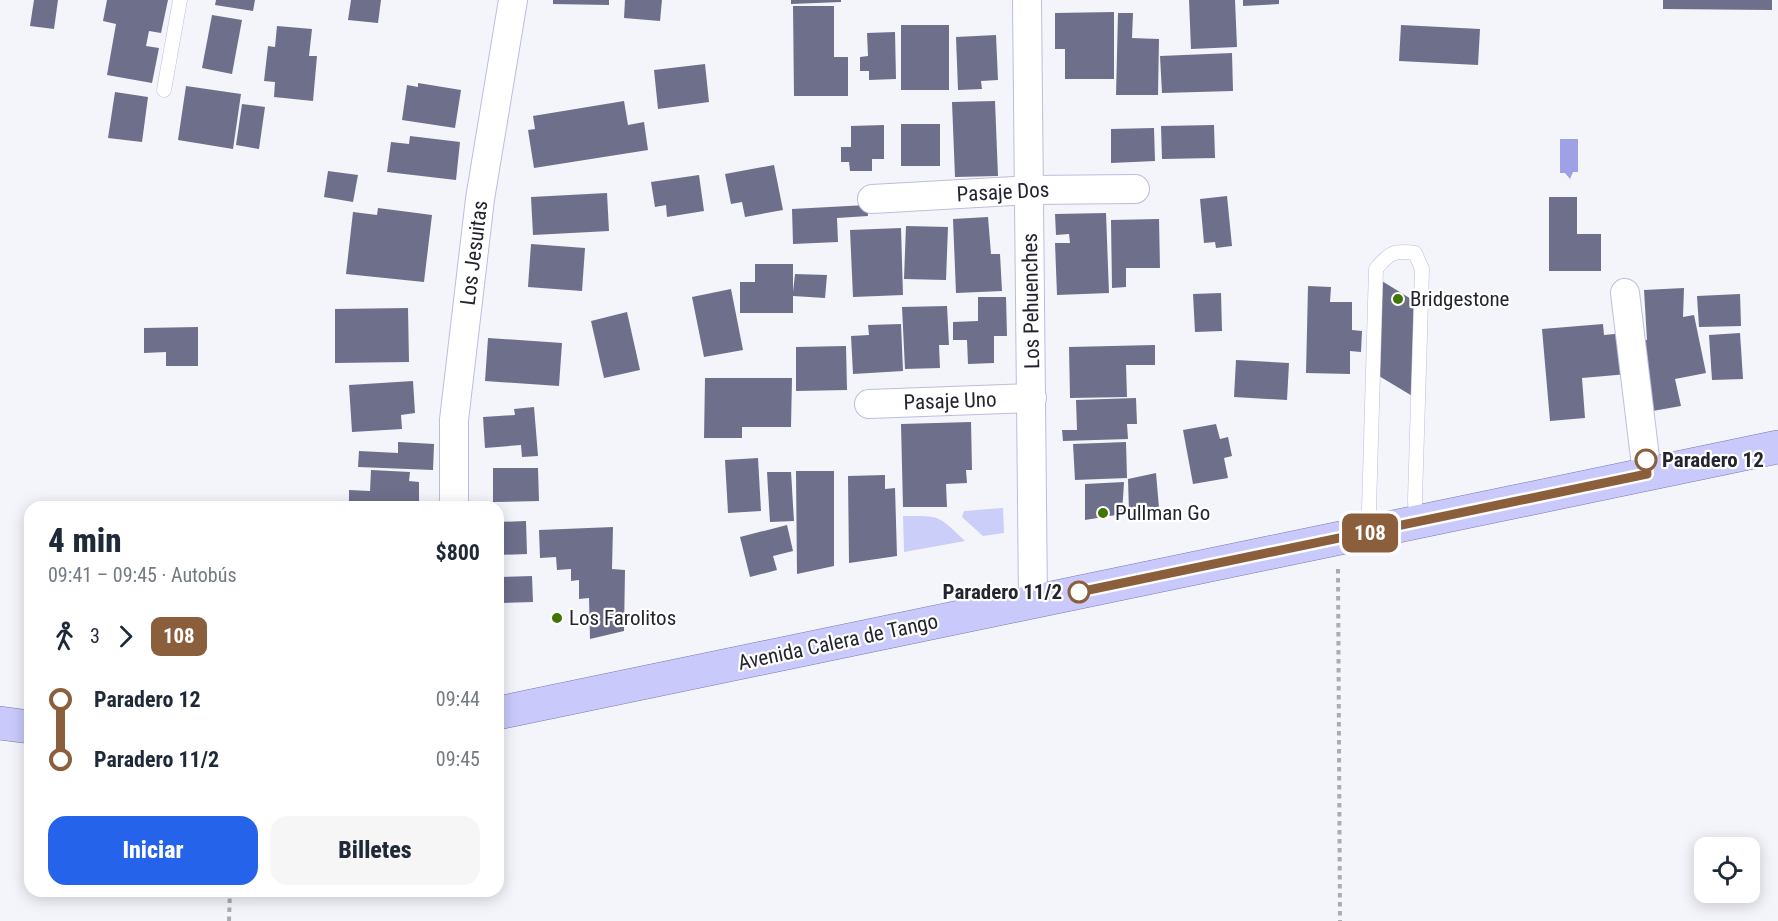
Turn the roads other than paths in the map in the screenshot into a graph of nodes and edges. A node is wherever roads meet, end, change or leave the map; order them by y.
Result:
1 (180, 0) edge
2 (513, 0) edge
3 (1028, 0) edge
4 (164, 90) dead end
5 (1135, 189) dead end
6 (1030, 190) junction
7 (872, 199) dead end
8 (1625, 293) dead end
9 (1032, 398) junction
10 (869, 404) dead end
11 (1778, 447) edge
12 (1647, 474) junction
13 (454, 501) edge
14 (1416, 523) junction
15 (1371, 532) junction
16 (1033, 602) junction
17 (504, 712) edge
18 (0, 723) edge
19 (24, 726) edge

1 - 4 lane
2 - 13 street, Los Jesuitas
3 - 6 street, Los Pehuenches
5 - 6 street, Pasaje Dos
6 - 7 street, Pasaje Dos
6 - 9 street, Los Pehuenches
8 - 12 street
9 - 10 street, Pasaje Uno
9 - 16 street, Los Pehuenches
11 - 12 main road, Avenida Calera de Tango
12 - 14 main road, Avenida Calera de Tango
14 - 15 main road, Avenida Calera de Tango
14 - 15 lane
15 - 16 main road, Avenida Calera de Tango
16 - 17 main road, Avenida Calera de Tango
18 - 19 main road

